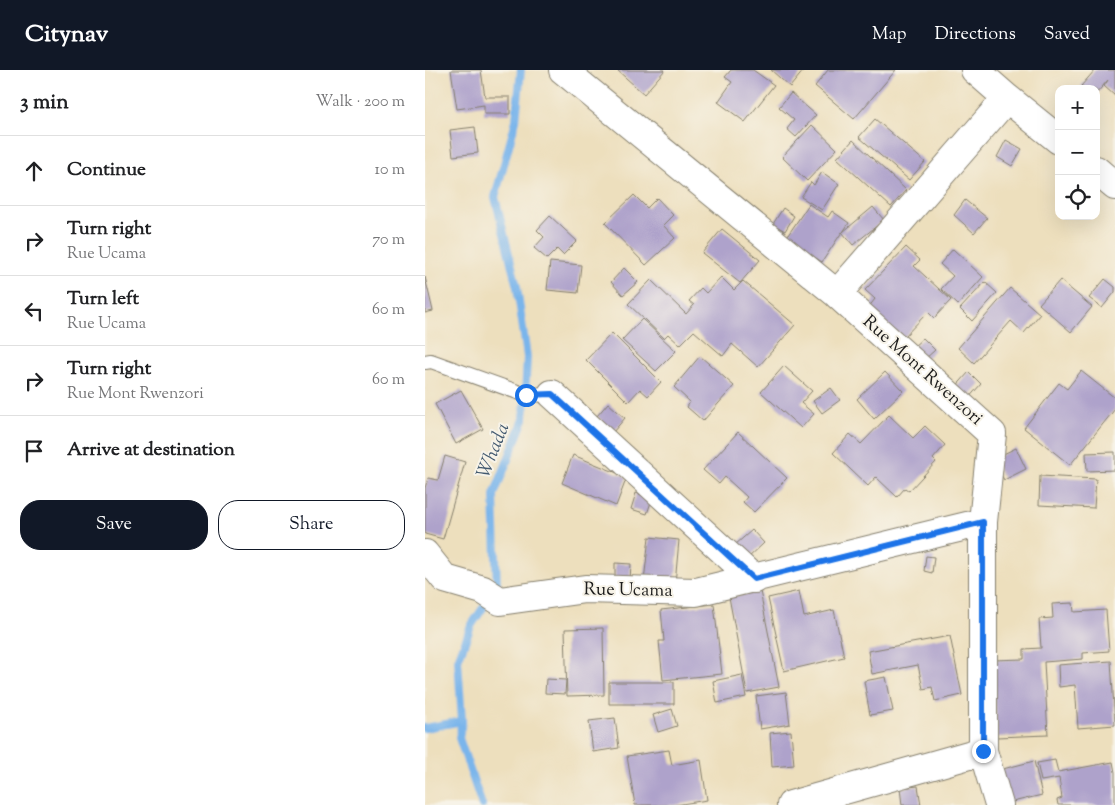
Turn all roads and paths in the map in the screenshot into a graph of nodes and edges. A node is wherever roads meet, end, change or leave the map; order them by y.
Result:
1 (563, 70) edge
2 (975, 70) edge
3 (1007, 98) junction
4 (1055, 137) edge
5 (1100, 173) edge
6 (1115, 186) edge
7 (837, 294) junction
8 (425, 362) edge
9 (552, 394) joint
10 (983, 522) junction
11 (425, 554) edge
12 (754, 579) junction
13 (983, 751) junction
14 (791, 805) edge
15 (999, 805) edge

1 - 7 street, Rue Mont Rwenzori
2 - 3 street
3 - 4 street
3 - 7 street
5 - 6 street
7 - 10 street, Rue Mont Rwenzori
8 - 9 lane
9 - 12 street
10 - 12 street, Rue Ucama
10 - 13 street, Rue Mont Rwenzori
11 - 12 street, Rue Ucama
13 - 14 street
13 - 15 street, Rue Mont Rwenzori

